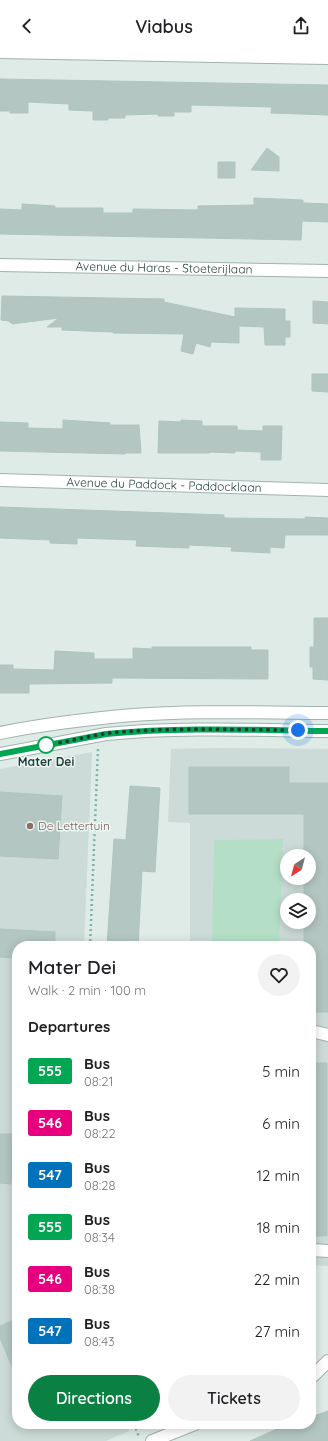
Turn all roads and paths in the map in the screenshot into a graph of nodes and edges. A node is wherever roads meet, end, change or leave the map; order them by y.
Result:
1 (0, 52) edge
2 (328, 58) edge
3 (0, 265) edge
4 (328, 271) edge
5 (0, 480) edge
6 (328, 490) edge
7 (328, 713) edge
8 (328, 731) edge
9 (0, 733) edge
10 (99, 735) junction
11 (0, 754) edge
12 (90, 941) edge
13 (316, 1032) edge
14 (328, 1034) edge
15 (316, 1250) edge
16 (328, 1251) edge
17 (328, 1361) edge
18 (316, 1372) edge
19 (316, 1376) edge
20 (328, 1376) edge
21 (136, 1429) edge
22 (168, 1429) edge
23 (140, 1441) edge
24 (152, 1441) edge

1 - 2 street
3 - 4 street, Avenue du Haras - Stoeterijlaan
5 - 6 street, Avenue du Paddock - Paddocklaan
7 - 9 street
8 - 10 street
10 - 11 street
10 - 12 path
13 - 14 street
15 - 16 street
17 - 18 street
19 - 20 street
21 - 23 path
22 - 24 street

